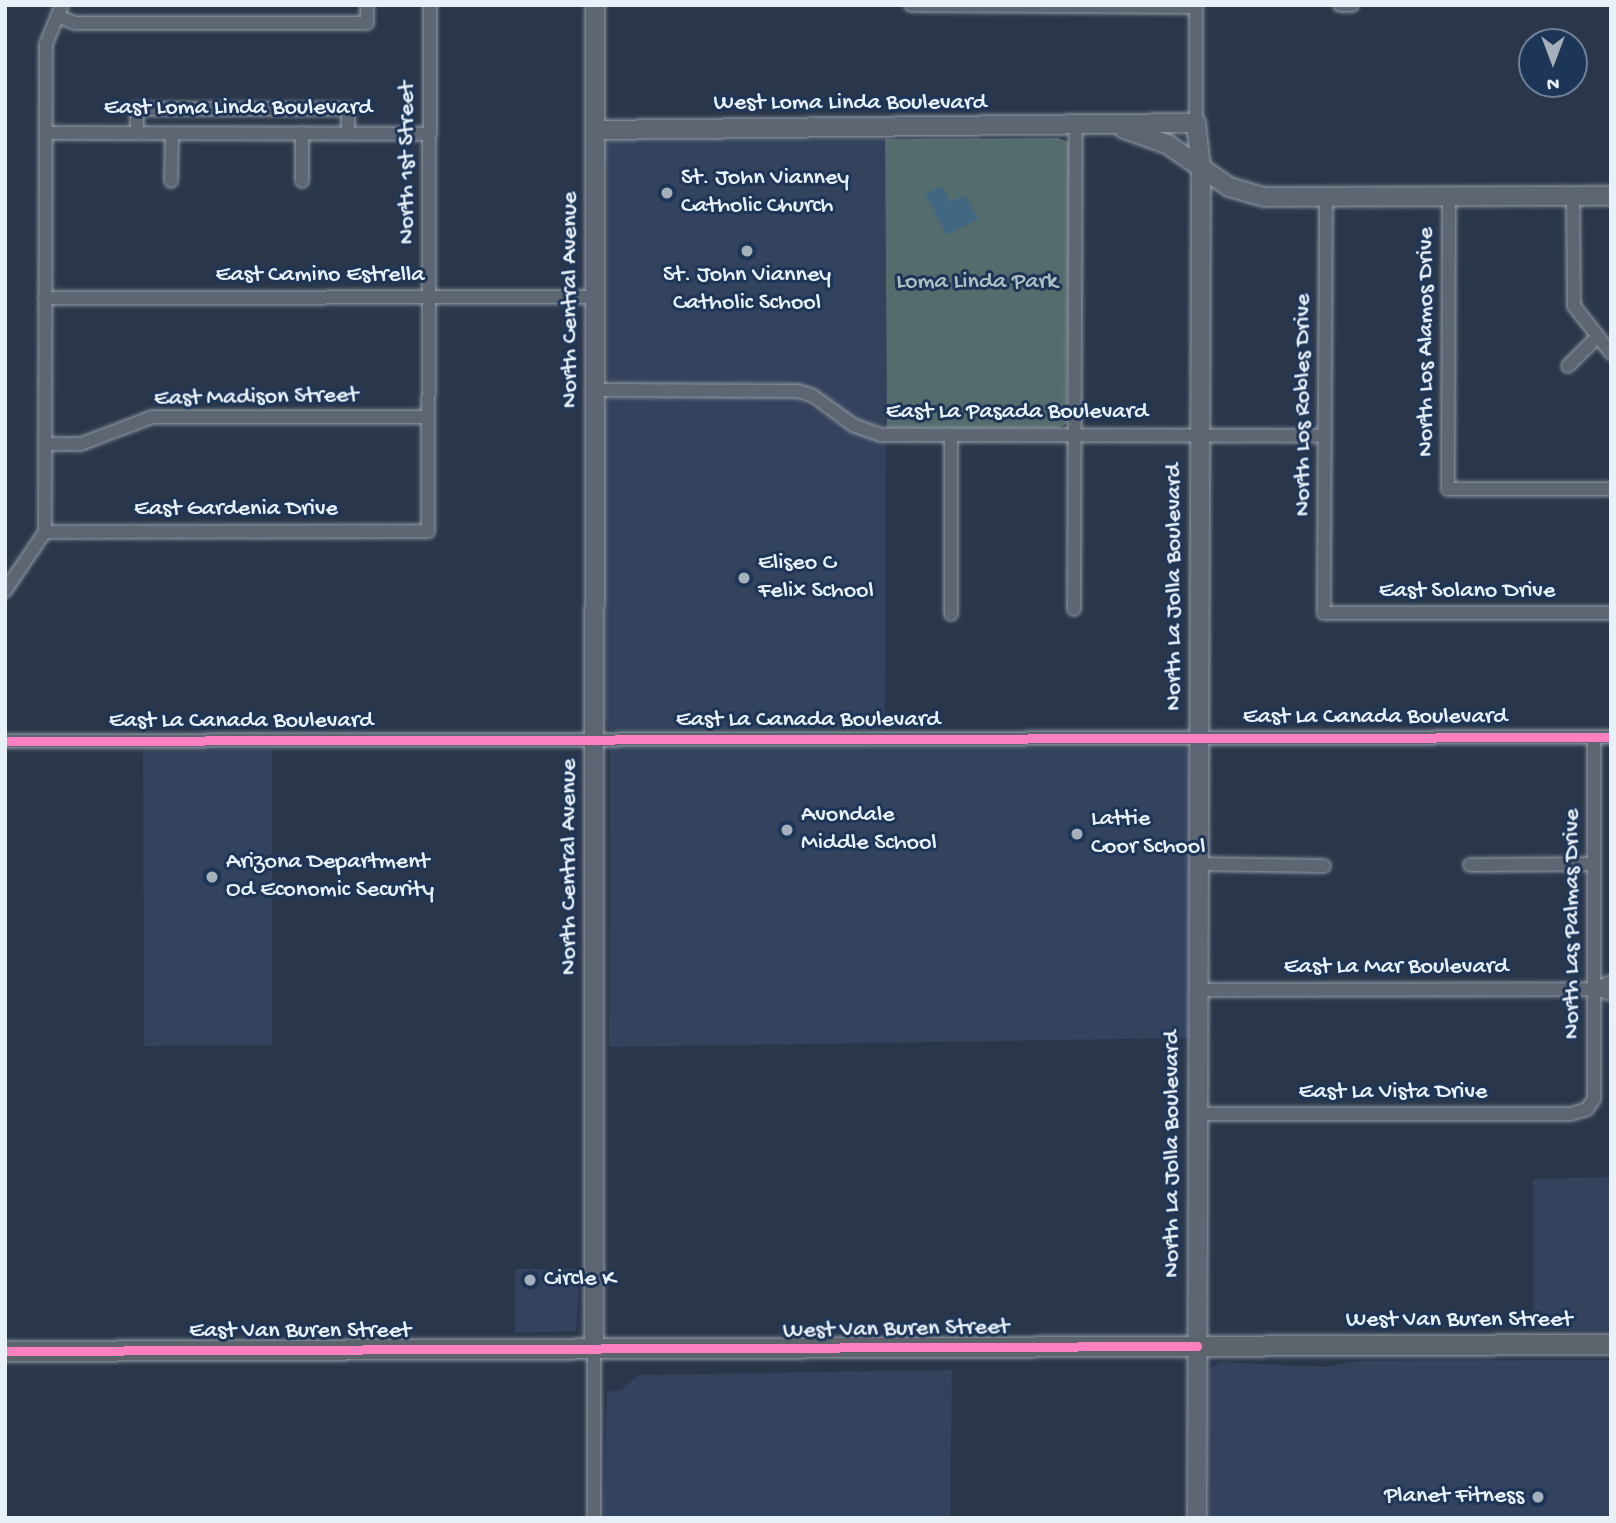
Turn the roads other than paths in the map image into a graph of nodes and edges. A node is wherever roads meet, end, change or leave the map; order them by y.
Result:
1 (367, 5) edge
2 (430, 5) edge
3 (595, 5) edge
4 (911, 5) edge
5 (1340, 5) edge
6 (1352, 5) edge
7 (1196, 6) edge
8 (60, 11) edge
9 (1196, 123) junction
10 (1076, 124) junction
11 (1104, 124) junction
12 (595, 130) junction
13 (46, 133) junction
14 (136, 133) junction
15 (302, 133) junction
16 (348, 133) junction
17 (172, 134) junction
18 (429, 134) junction
19 (1201, 168) junction
20 (171, 181) dead end
21 (302, 181) dead end
22 (1449, 196) junction
23 (1573, 196) junction
24 (1611, 196) edge
25 (1326, 197) junction
26 (429, 296) junction
27 (595, 297) junction
28 (46, 298) junction
29 (1596, 338) junction
30 (1611, 353) edge
31 (1568, 366) dead end
32 (596, 390) junction
33 (428, 416) junction
34 (951, 435) junction
35 (1074, 435) junction
36 (1200, 435) junction
37 (1325, 436) junction
38 (46, 444) junction
39 (1611, 489) edge
40 (428, 530) joint
41 (45, 532) junction
42 (5, 591) edge
43 (1074, 609) dead end
44 (1324, 613) joint
45 (1611, 613) edge
46 (951, 614) dead end
47 (1594, 737) junction
48 (1611, 737) edge
49 (1199, 738) junction
50 (5, 741) edge
51 (594, 741) junction
52 (1199, 864) junction
53 (1594, 864) junction
54 (1470, 865) dead end
55 (1324, 866) dead end
56 (1611, 982) edge
57 (1595, 989) junction
58 (1198, 990) junction
59 (1611, 994) edge
60 (1587, 1110) joint
61 (1198, 1114) junction
62 (1611, 1345) edge
63 (1197, 1346) junction
64 (5, 1351) edge
65 (594, 1351) junction
66 (594, 1518) edge
67 (1197, 1518) edge

1 - 8 street
2 - 18 street, North 1st Street
3 - 12 street, North Central Avenue
4 - 7 street
5 - 6 street
7 - 9 street
8 - 13 street
9 - 11 street, West Loma Linda Boulevard
9 - 19 street, North La Jolla Boulevard
10 - 11 street, West Loma Linda Boulevard
10 - 12 street, West Loma Linda Boulevard
10 - 35 street
11 - 19 street, West Loma Linda Boulevard
12 - 27 street, North Central Avenue
13 - 14 street, East Loma Linda Boulevard
13 - 28 street
14 - 16 street
14 - 17 street, East Loma Linda Boulevard
15 - 16 street, East Loma Linda Boulevard
15 - 17 street, East Loma Linda Boulevard
15 - 21 street
16 - 18 street, East Loma Linda Boulevard
17 - 20 street
18 - 26 street, North 1st Street
19 - 25 street, West Loma Linda Boulevard
19 - 36 street, North La Jolla Boulevard
22 - 23 street
22 - 25 street
22 - 39 street, North Los Alamos Drive
23 - 24 street
23 - 29 street
25 - 37 street, North Los Robles Drive
26 - 27 street, East Camino Estrella
26 - 28 street, East Camino Estrella
26 - 33 street, North 1st Street
27 - 32 street, North Central Avenue
28 - 38 street
29 - 30 street
29 - 31 street
32 - 34 street, East La Pasada Boulevard
32 - 51 street, North Central Avenue
33 - 38 street, East Madison Street
33 - 40 street, North 1st Street
34 - 35 street, East La Pasada Boulevard
34 - 46 street
35 - 36 street, East La Pasada Boulevard
35 - 43 street
36 - 37 street, East La Pasada Boulevard
36 - 49 street, North La Jolla Boulevard
37 - 44 street, North Los Robles Drive
38 - 41 street
40 - 41 street, East Gardenia Drive
41 - 42 street
44 - 45 street, East Solano Drive
47 - 48 street, East La Canada Boulevard
47 - 49 street, East La Canada Boulevard
47 - 53 street, North Las Palmas Drive
49 - 51 street, East La Canada Boulevard
49 - 52 street, North La Jolla Boulevard
50 - 51 street, East La Canada Boulevard
51 - 65 street, North Central Avenue
52 - 55 street
52 - 58 street, North La Jolla Boulevard
53 - 54 street
53 - 57 street, North Las Palmas Drive
56 - 57 street, East La Mar Boulevard
57 - 58 street, East La Mar Boulevard
57 - 59 street, East La Mar Boulevard
57 - 60 street, North Las Palmas Drive
58 - 61 street, North La Jolla Boulevard
60 - 61 street, East La Vista Drive
61 - 63 street, North La Jolla Boulevard
62 - 63 main road, West Van Buren Street
63 - 65 main road, West Van Buren Street
63 - 67 street, North La Jolla Boulevard
64 - 65 main road, East Van Buren Street
65 - 66 street, North Central Avenue

